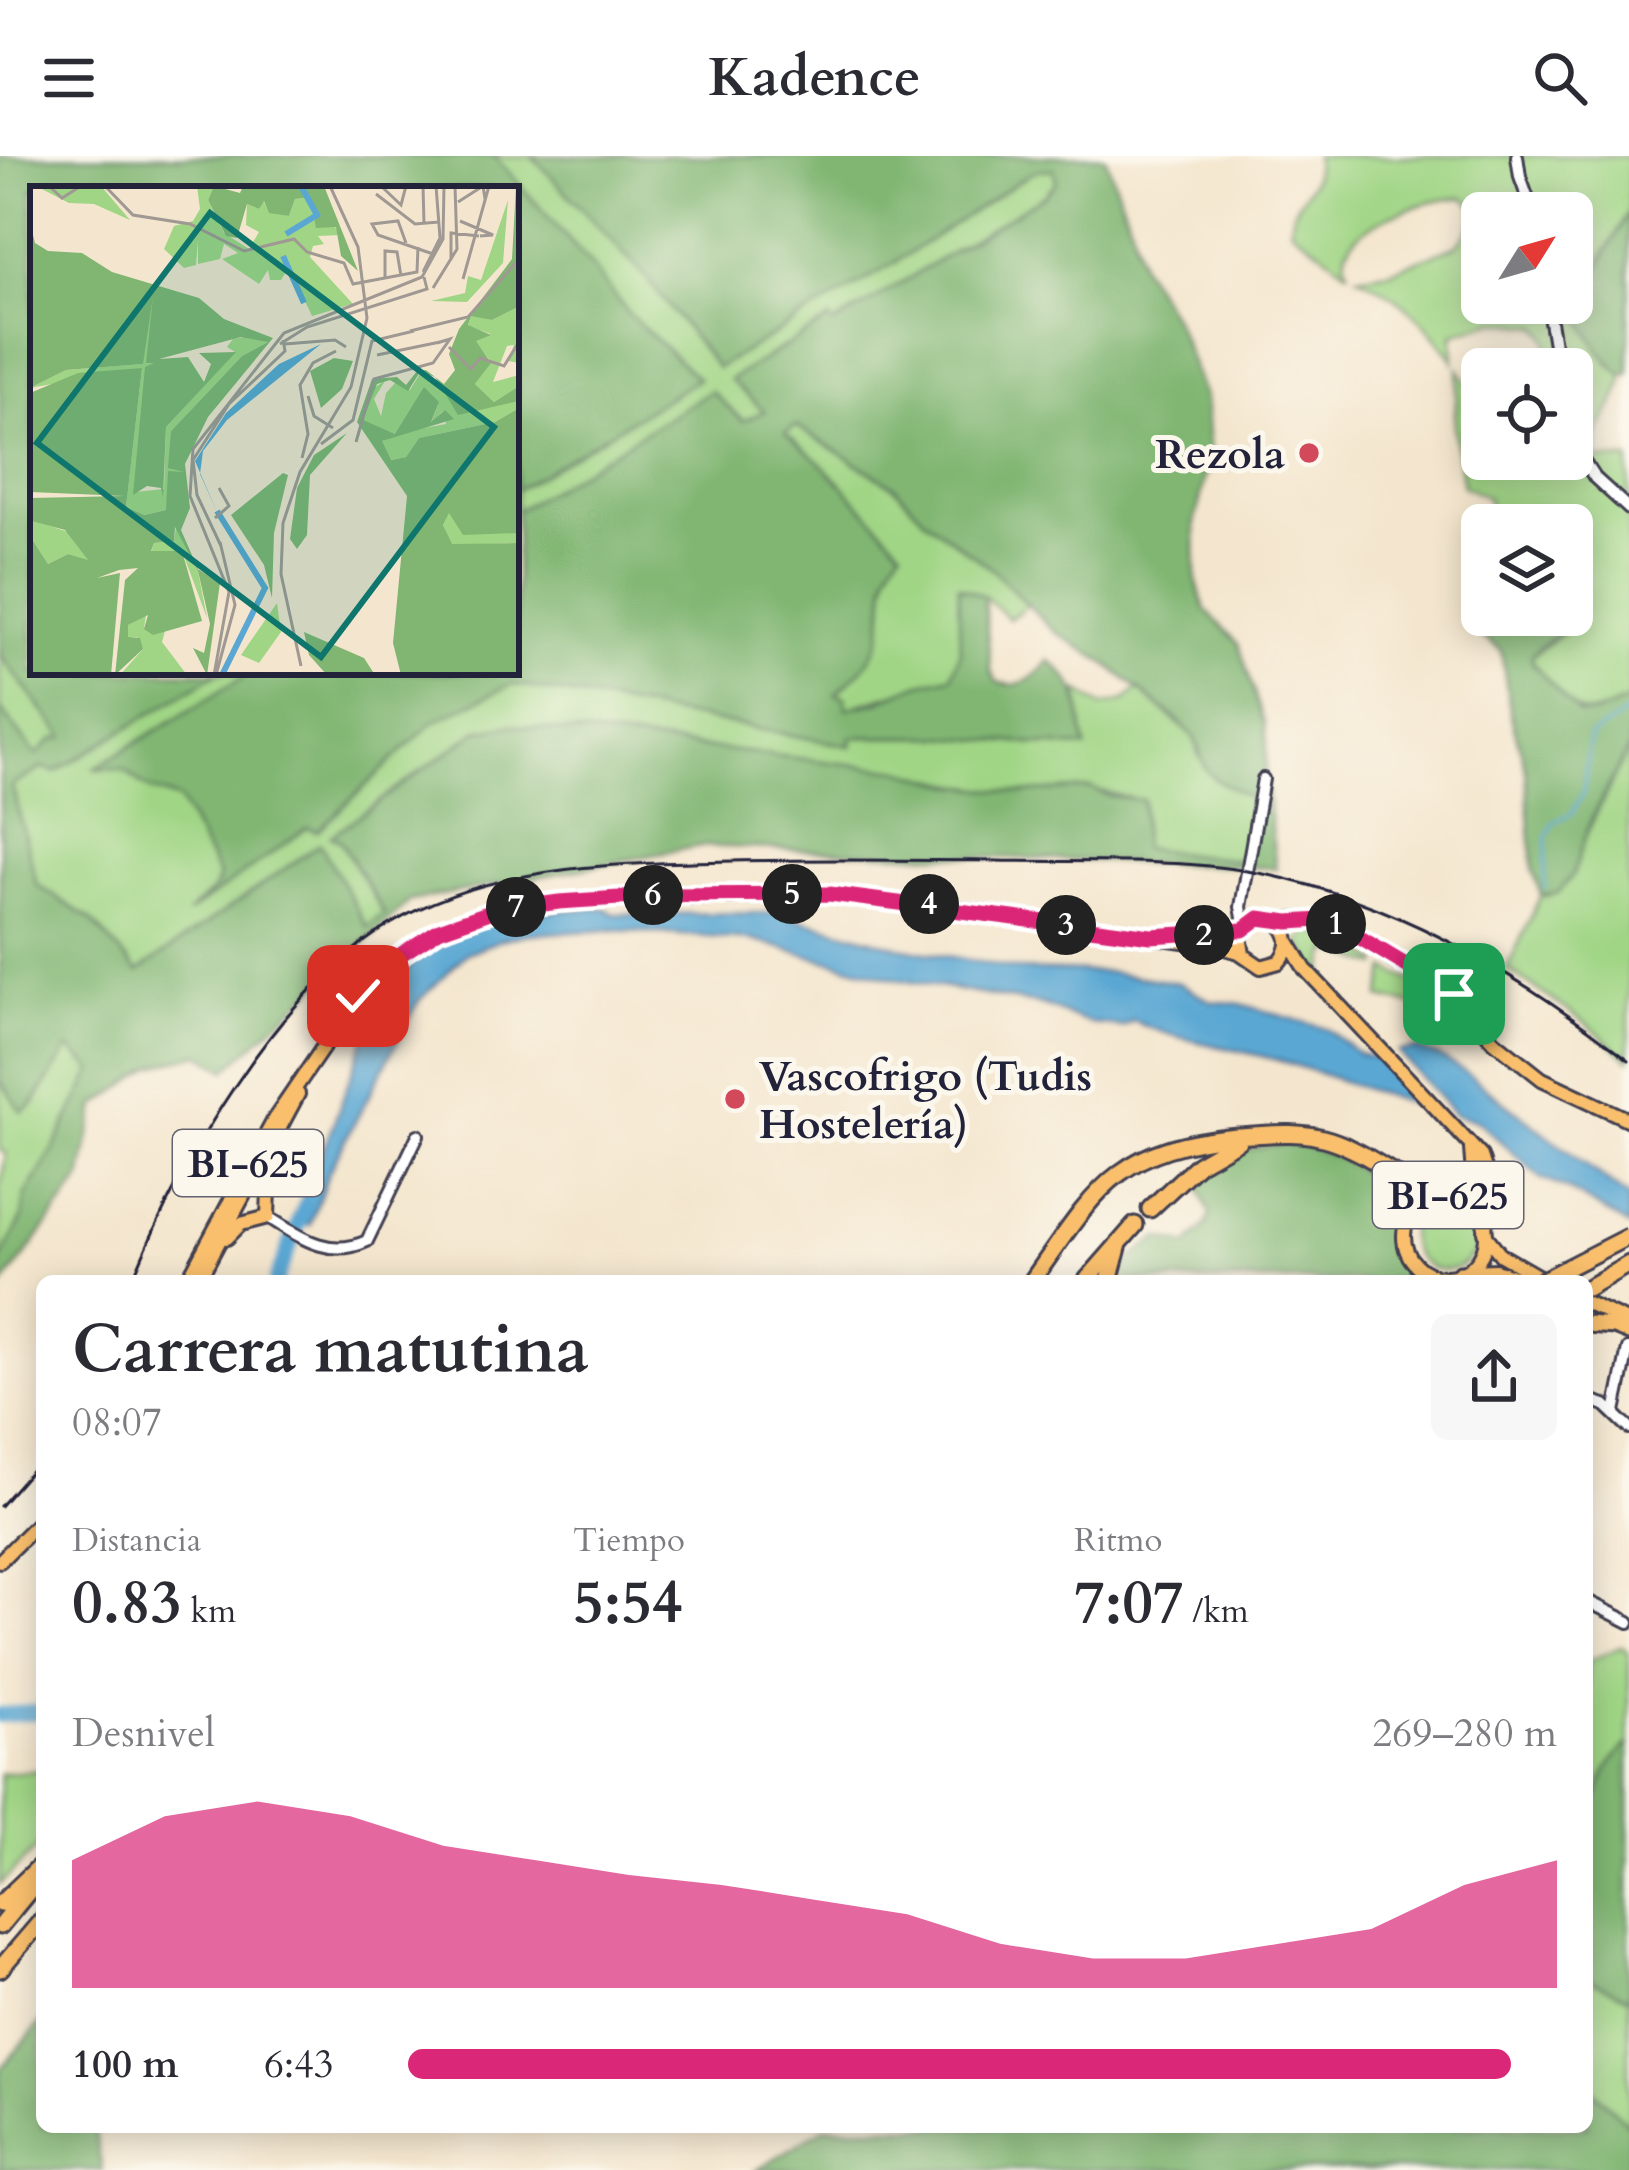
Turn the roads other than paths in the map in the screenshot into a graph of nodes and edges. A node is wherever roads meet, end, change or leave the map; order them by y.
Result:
1 (1517, 156) edge
2 (1525, 192) edge
3 (1593, 475) edge
4 (1629, 509) edge
5 (1263, 779) dead end
6 (1242, 896) junction
7 (1259, 918) junction
8 (1276, 921) junction
9 (1304, 921) junction
10 (1244, 928) junction
11 (1151, 936) junction
12 (1289, 940) junction
13 (1244, 955) junction
14 (1269, 966) junction
15 (1324, 988) junction
16 (319, 1050) junction
17 (302, 1086) junction
18 (274, 1118) junction
19 (1629, 1120) edge
20 (418, 1135) dead end
21 (1252, 1135) junction
22 (1464, 1138) junction
23 (1378, 1166) junction
24 (1440, 1195) junction
25 (241, 1198) junction
26 (268, 1200) junction
27 (1150, 1209) dead end
28 (1408, 1217) junction
29 (262, 1218) junction
30 (1485, 1234) junction
31 (1629, 1236) edge
32 (199, 1256) junction
33 (1629, 1264) edge
34 (190, 1275) edge
35 (204, 1275) edge
36 (205, 1275) edge
37 (1035, 1275) edge
38 (1091, 1275) edge
39 (1109, 1275) edge
40 (1446, 1275) edge
41 (1461, 1275) edge
42 (1466, 1275) edge
43 (1509, 1275) edge
44 (1534, 1275) edge
45 (1555, 1275) edge
46 (1593, 1285) edge
47 (1593, 1306) edge
48 (1629, 1322) edge
49 (1593, 1327) edge
50 (1626, 1344) edge
51 (1593, 1402) edge
52 (1615, 1412) junction
53 (1629, 1428) edge
54 (36, 1525) edge
55 (0, 1561) edge
56 (36, 1870) edge
57 (36, 1883) edge
58 (0, 1904) edge
59 (36, 1926) edge
60 (0, 1927) edge
61 (36, 1927) edge
62 (0, 1969) edge
63 (0, 1984) edge

1 - 2 street
3 - 4 street
5 - 6 street
6 - 7 street
6 - 10 street
7 - 8 main road
7 - 10 main road
8 - 9 main road
8 - 12 main road
9 - 12 main road
9 - 19 main road
10 - 11 main road, BI-625
10 - 13 main road
11 - 13 main road, BI-625
11 - 16 main road, BI-625
12 - 14 main road
12 - 15 main road, BI-625
13 - 14 main road
14 - 15 main road, BI-625
15 - 22 main road, BI-625
16 - 17 main road
16 - 18 main road, BI-625
17 - 25 main road
17 - 26 main road
18 - 25 main road
18 - 32 main road, BI-625
20 - 29 street
21 - 23 highway
21 - 27 highway
21 - 37 highway
22 - 24 main road, BI-625
22 - 30 main road, BI-625
23 - 24 highway
23 - 28 highway
24 - 28 main road, BI-625
24 - 30 main road, BI-625
25 - 26 main road
25 - 29 main road
25 - 32 main road
25 - 35 main road
26 - 29 main road
28 - 40 main road, BI-625
29 - 36 main road
30 - 41 main road, BI-625
30 - 44 main road, BI-625
31 - 45 highway, bridge
32 - 34 main road, BI-625
33 - 46 highway
38 - 39 highway
42 - 43 main road, BI-625
47 - 48 main road
49 - 50 highway
50 - 52 street
51 - 52 street
52 - 53 street
54 - 55 main road
56 - 58 highway
57 - 60 highway
59 - 62 highway
61 - 63 highway

